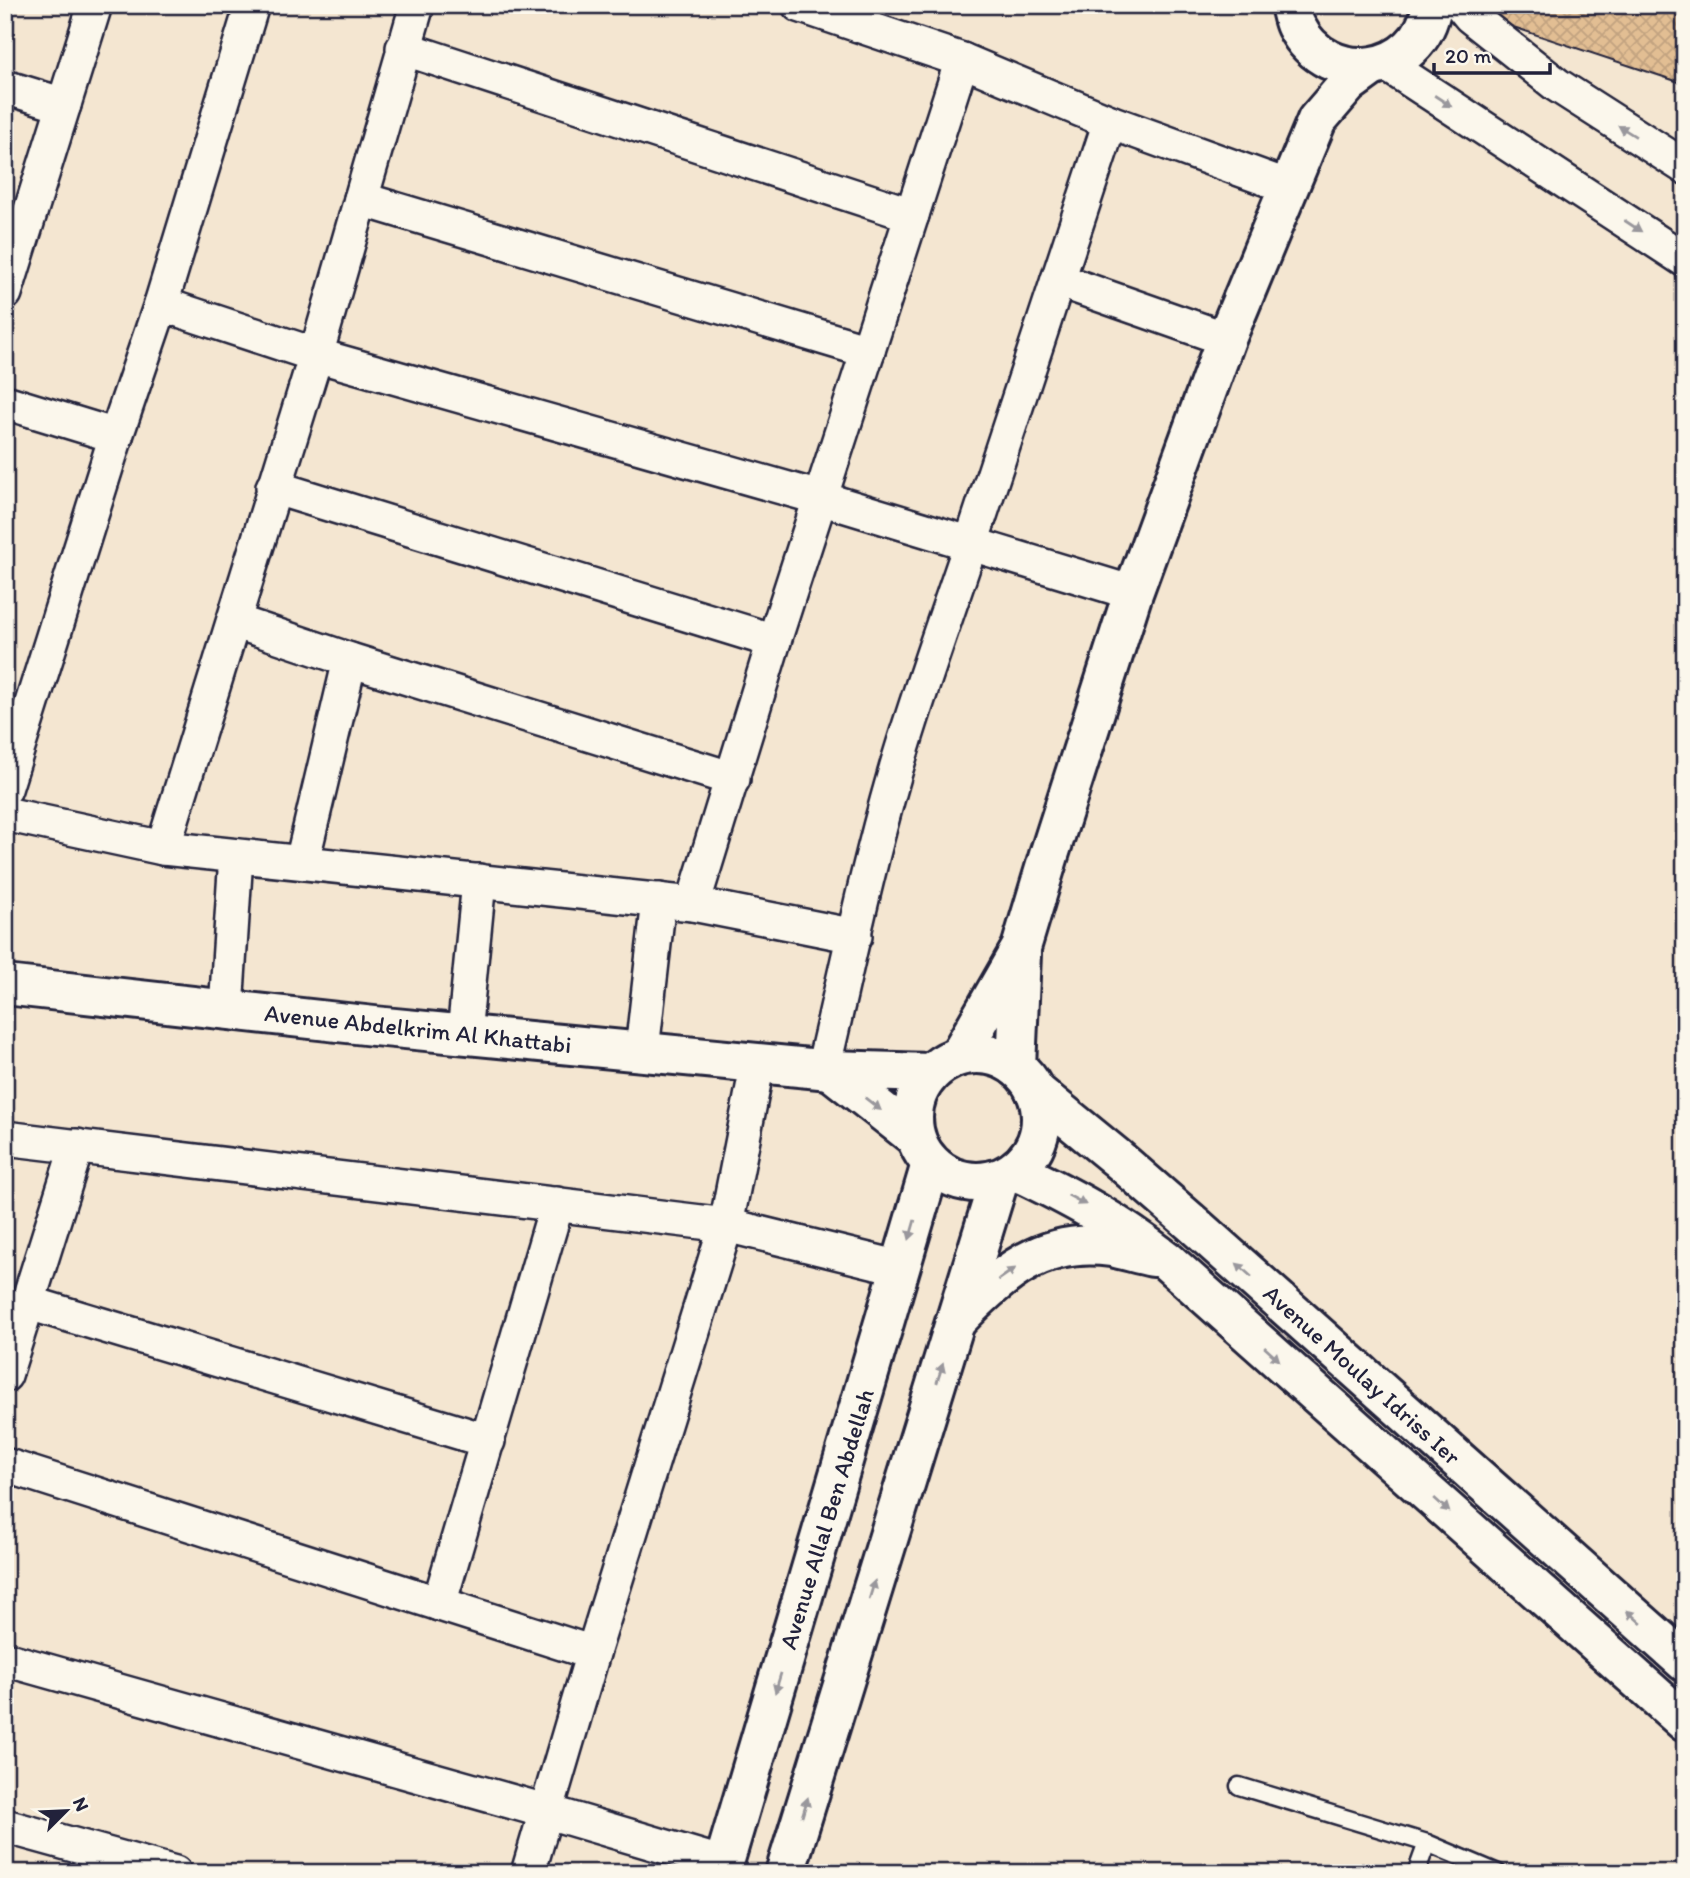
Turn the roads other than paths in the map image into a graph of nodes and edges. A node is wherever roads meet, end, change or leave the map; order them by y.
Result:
1 (95, 5) edge
2 (252, 5) edge
3 (417, 5) edge
4 (799, 5) edge
5 (1290, 5) edge
6 (1432, 5) edge
7 (1461, 5) edge
8 (1309, 46) junction
9 (403, 48) junction
10 (962, 60) junction
11 (1378, 66) junction
12 (5, 87) edge
13 (64, 105) junction
14 (1317, 120) junction
15 (1110, 122) junction
16 (1685, 167) edge
17 (1289, 187) junction
18 (361, 199) junction
19 (912, 215) junction
20 (12, 247) edge
21 (1685, 260) edge
22 (1058, 280) junction
23 (5, 293) edge
24 (161, 304) junction
25 (1226, 339) junction
26 (868, 351) junction
27 (316, 355) junction
28 (5, 402) edge
29 (116, 436) junction
30 (274, 487) junction
31 (820, 498) junction
32 (971, 544) junction
33 (1133, 593) junction
34 (234, 621) junction
35 (774, 641) junction
36 (350, 660) junction
37 (733, 779) junction
38 (5, 789) edge
39 (5, 814) edge
40 (163, 848) junction
41 (236, 856) junction
42 (302, 862) junction
43 (479, 881) junction
44 (659, 900) junction
45 (693, 904) junction
46 (855, 936) junction
47 (1021, 948) junction
48 (5, 985) edge
49 (226, 1009) junction
50 (464, 1034) junction
51 (642, 1050) junction
52 (758, 1062) junction
53 (945, 1065) junction
54 (826, 1069) junction
55 (1026, 1079) junction
56 (5, 1138) edge
57 (77, 1146) junction
58 (923, 1151) junction
59 (1007, 1175) junction
60 (557, 1204) junction
61 (726, 1225) junction
62 (1166, 1260) junction
63 (901, 1268) junction
64 (29, 1303) junction
65 (957, 1320) junction
66 (5, 1375) edge
67 (488, 1441) junction
68 (5, 1465) edge
69 (439, 1604) junction
70 (593, 1653) junction
71 (5, 1659) edge
72 (1685, 1662) edge
73 (1685, 1722) edge
74 (1239, 1786) dead end
75 (545, 1811) junction
76 (5, 1826) edge
77 (1427, 1843) junction
78 (723, 1869) edge
79 (175, 1873) edge
80 (528, 1873) edge
81 (785, 1873) edge
82 (1416, 1873) edge
83 (1498, 1873) edge

1 - 13 street
2 - 24 street
3 - 9 street
4 - 10 street
5 - 8 main road
6 - 11 main road
16 -> 7 street
8 - 11 main road
8 - 14 main road
9 - 18 street
9 - 19 street
10 - 15 street
10 - 19 street
11 - 14 main road
11 -> 21 street
12 - 13 street
13 - 20 street
14 - 17 main road
15 - 17 street
15 - 22 street
17 - 25 main road
18 - 26 street
18 - 27 street
19 - 26 street
20 - 23 street
22 - 25 street
22 - 32 street
24 - 27 street
24 - 29 street
25 - 33 main road
26 - 31 street
27 - 30 street
27 - 31 street
28 - 29 street
29 - 38 street
30 - 34 street
30 - 35 street
31 - 32 street
31 - 35 street
32 - 33 street
32 - 46 street
33 - 47 main road
34 - 36 street
34 - 40 street
35 - 37 street
36 - 37 street
36 - 42 street
37 - 45 street
39 - 40 street
40 - 41 street
41 - 42 street
41 - 49 street
42 - 43 street
43 - 44 street
43 - 50 street
44 - 45 street
44 - 51 street
45 - 46 street
46 - 54 street
47 - 53 main road
47 - 55 main road
48 - 49 main road, Avenue Abdelkrim Al Khattabi
49 - 50 main road, Avenue Abdelkrim Al Khattabi
50 - 51 main road, Avenue Abdelkrim Al Khattabi
51 - 52 main road, Avenue Abdelkrim Al Khattabi
52 - 54 main road, Avenue Abdelkrim Al Khattabi
52 - 61 street
53 - 54 main road, Avenue Abdelkrim Al Khattabi
53 - 55 main road
53 - 58 main road
54 -> 58 main road
55 - 59 main road
72 -> 55 main road, Avenue Moulay Idriss Ier
56 - 57 street
57 - 60 street
57 - 64 street
58 - 59 main road
58 -> 63 main road, Avenue Allal Ben Abdellah
59 -> 62 main road, Avenue Moulay Idriss Ier
59 - 65 main road
60 - 61 street
60 - 67 street
61 - 63 street
61 - 70 street
65 -> 62 main road
62 -> 73 main road, Avenue Moulay Idriss Ier
63 -> 78 main road, Avenue Allal Ben Abdellah
64 - 66 street
64 - 67 street
81 -> 65 main road
67 - 69 street
68 - 69 street
69 - 70 street
70 - 75 street
71 - 75 street
74 - 77 lane
75 - 78 street
75 - 80 street
76 - 79 street
77 - 82 lane
77 - 83 lane

